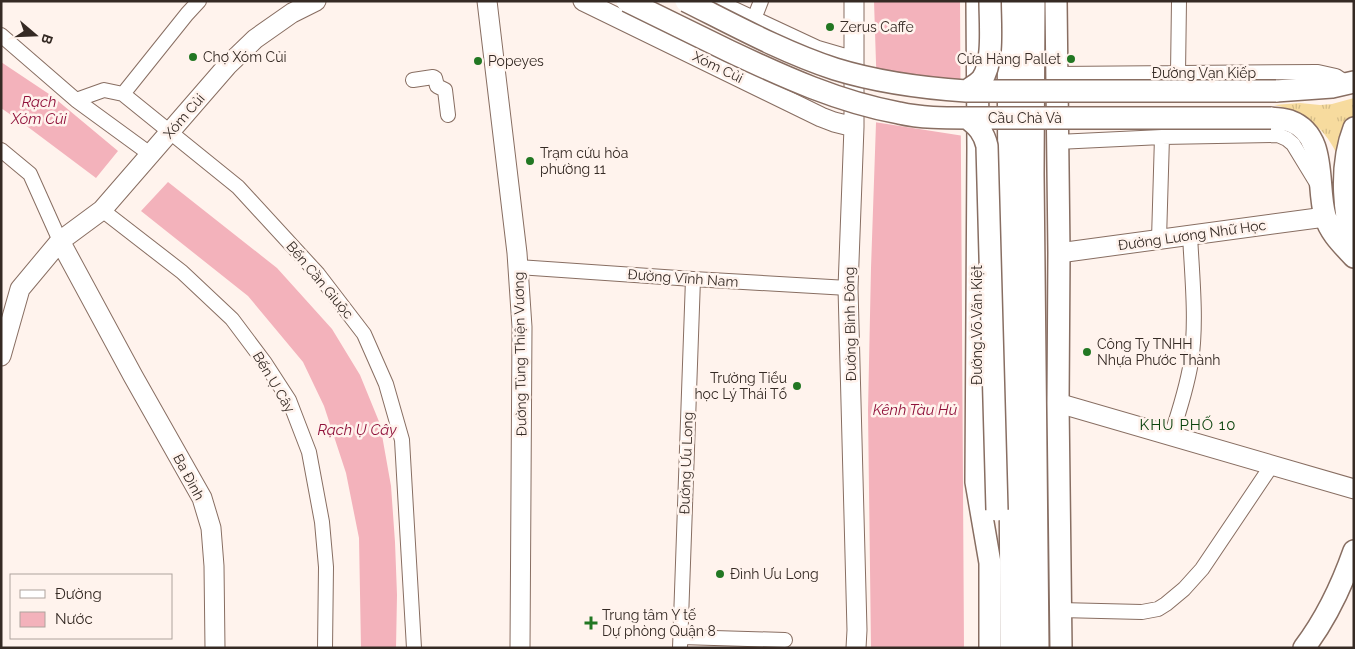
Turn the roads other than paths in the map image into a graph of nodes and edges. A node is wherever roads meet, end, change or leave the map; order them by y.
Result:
1 (199, 1) edge
2 (316, 1) edge
3 (487, 1) edge
4 (500, 1) edge
5 (583, 1) edge
6 (627, 1) edge
7 (686, 1) edge
8 (717, 1) edge
9 (761, 1) edge
10 (854, 1) edge
11 (977, 1) edge
12 (990, 1) edge
13 (1010, 1) edge
14 (1032, 1) edge
15 (1056, 1) edge
16 (1179, 1) edge
17 (754, 19) junction
18 (489, 20) junction
19 (5, 38) edge
20 (853, 56) junction
21 (1178, 73) junction
22 (1057, 74) junction
23 (413, 80) dead end
24 (1351, 83) edge
25 (966, 91) junction
26 (123, 94) junction
27 (76, 100) junction
28 (448, 114) dead end
29 (967, 118) junction
30 (854, 126) junction
31 (1354, 128) edge
32 (170, 132) junction
33 (1162, 137) junction
34 (1057, 142) junction
35 (1, 150) edge
36 (146, 158) junction
37 (1321, 189) junction
38 (102, 210) junction
39 (1325, 216) junction
40 (1190, 235) junction
41 (1159, 239) junction
42 (60, 241) junction
43 (1059, 253) junction
44 (1354, 257) edge
45 (518, 267) junction
46 (693, 279) junction
47 (848, 288) junction
48 (1, 356) edge
49 (1058, 403) junction
50 (1172, 436) junction
51 (1272, 465) junction
52 (1354, 489) edge
53 (1354, 551) edge
54 (990, 563) junction
55 (1060, 610) junction
56 (785, 640) dead end
57 (680, 642) edge
58 (215, 648) edge
59 (324, 648) edge
60 (414, 648) edge
61 (520, 648) edge
62 (856, 648) edge
63 (990, 648) edge
64 (1013, 648) edge
65 (1036, 648) edge
66 (1061, 648) edge
67 (1304, 648) edge

1 - 26 street
2 - 32 street, Xóm Củi
3 - 18 street, Đường Tùng Thiện Vương
4 - 18 street
5 - 30 street, Xóm Củi
6 - 29 main road, Cầu Chà Và, bridge
7 - 25 main road, Cầu Chà Và, bridge
8 - 17 street
9 - 17 street
10 - 20 street, Đường Bình Đông
11 - 54 main road, Đường Võ Văn Kiệt
12 - 25 main road, bridge
13 - 64 highway
14 - 65 highway
15 - 22 main road
16 - 21 street
17 - 20 street
18 - 45 street, Đường Tùng Thiện Vương
19 - 27 street
20 - 30 street, Đường Bình Đông
21 - 22 street, Đường Vạn Kiếp
21 - 24 street, Đường Vạn Kiếp
22 - 34 main road
23 - 28 street
24 - 25 main road, Cầu Chà Và, bridge
26 - 27 street
26 - 32 street, Bến Cần Giuộc
27 - 36 street
29 - 37 main road, Cầu Chà Và, bridge
29 - 54 main road, bridge
30 - 47 street, Đường Bình Đông
31 - 44 main road
32 - 36 street, Xóm Củi
32 - 60 street, Bến Cần Giuộc
33 - 34 street
33 - 37 street
33 - 41 street
34 - 43 main road
35 - 42 street
36 - 38 street, Xóm Củi
37 - 39 main road, Cầu Chà Và
38 - 42 street, Xóm Củi
38 - 59 street, Bến Ụ Cây
39 - 40 street, Đường Lương Nhữ Học
39 - 44 main road, Cầu Chà Và
40 - 41 street, Đường Lương Nhữ Học
40 - 50 street
41 - 43 street, Đường Lương Nhữ Học
42 - 48 street, Xóm Củi
42 - 58 street, Ba Đình
43 - 49 main road
45 - 46 street, Đường Vĩnh Nam
45 - 61 street, Đường Tùng Thiện Vương
46 - 47 street, Đường Vĩnh Nam
46 - 57 street, Đường Ưu Long
47 - 62 street, Đường Bình Đông
49 - 50 street
49 - 55 main road
50 - 51 street
51 - 52 street
51 - 55 street
53 - 67 main road
54 - 63 main road, Đường Võ Văn Kiệt
55 - 66 main road
56 - 57 street

